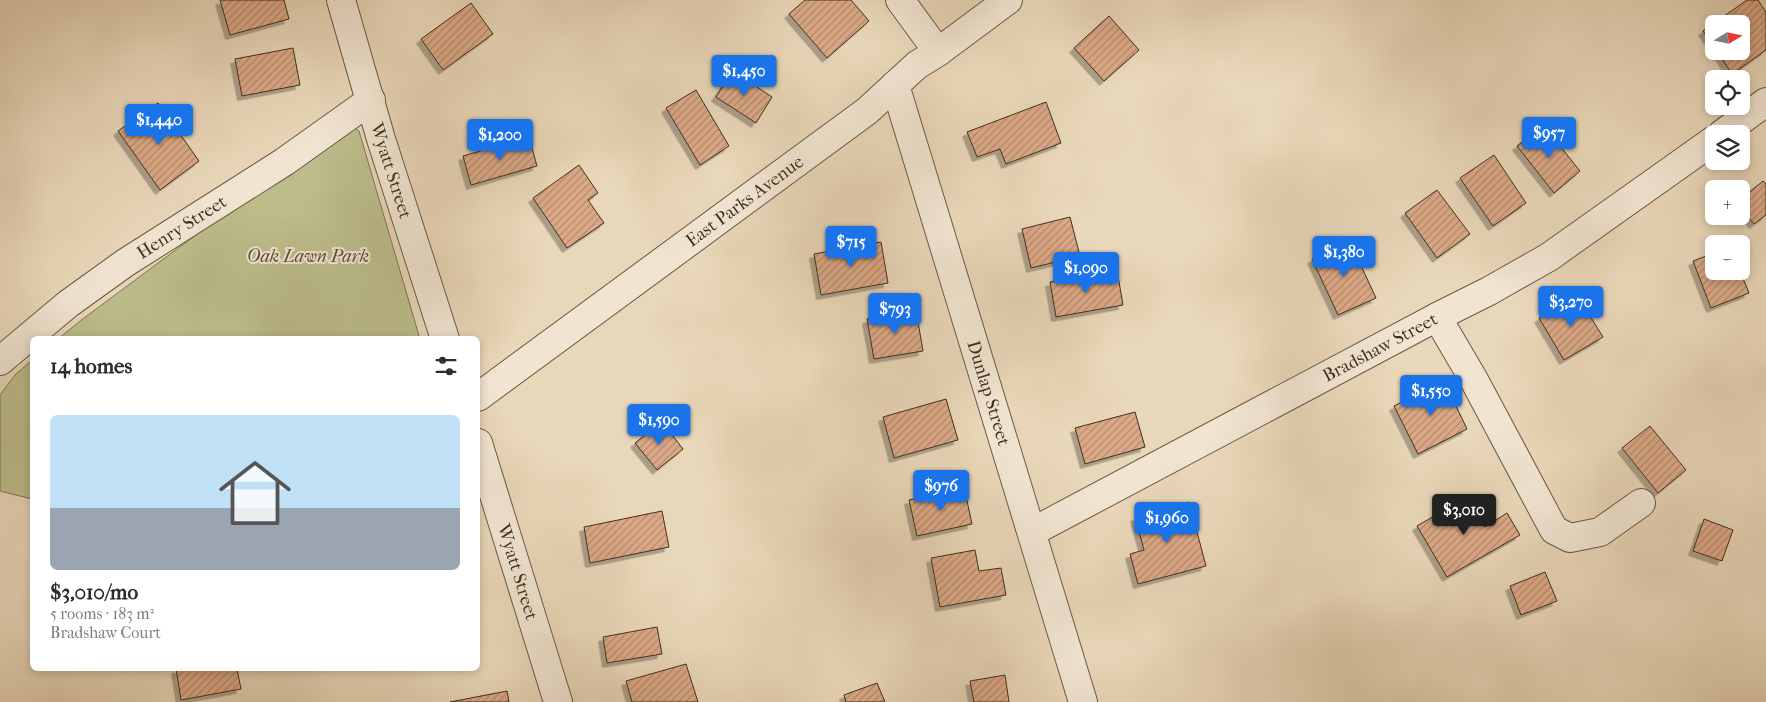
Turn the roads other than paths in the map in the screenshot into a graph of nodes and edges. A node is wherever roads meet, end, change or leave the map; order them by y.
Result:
1 (341, 0) edge
2 (900, 0) edge
3 (1008, 0) edge
4 (938, 52) junction
5 (895, 84) junction
6 (371, 100) junction
7 (1766, 102) edge
8 (1734, 125) edge
9 (1705, 146) edge
10 (1437, 317) junction
11 (444, 336) edge
12 (0, 361) edge
13 (480, 396) edge
14 (480, 449) edge
15 (1641, 503) dead end
16 (1032, 532) junction
17 (558, 702) edge
18 (1083, 702) edge

1 - 6 street, Wyatt Street
2 - 4 street
3 - 4 street, East Parks Avenue
4 - 5 street, East Parks Avenue
5 - 13 street, East Parks Avenue
5 - 16 street, Dunlap Street
6 - 11 street, Wyatt Street
6 - 12 street, Henry Street
7 - 8 street
9 - 10 street, Bradshaw Street
10 - 15 street
10 - 16 street, Bradshaw Street
14 - 17 street, Wyatt Street
16 - 18 street, Dunlap Street

